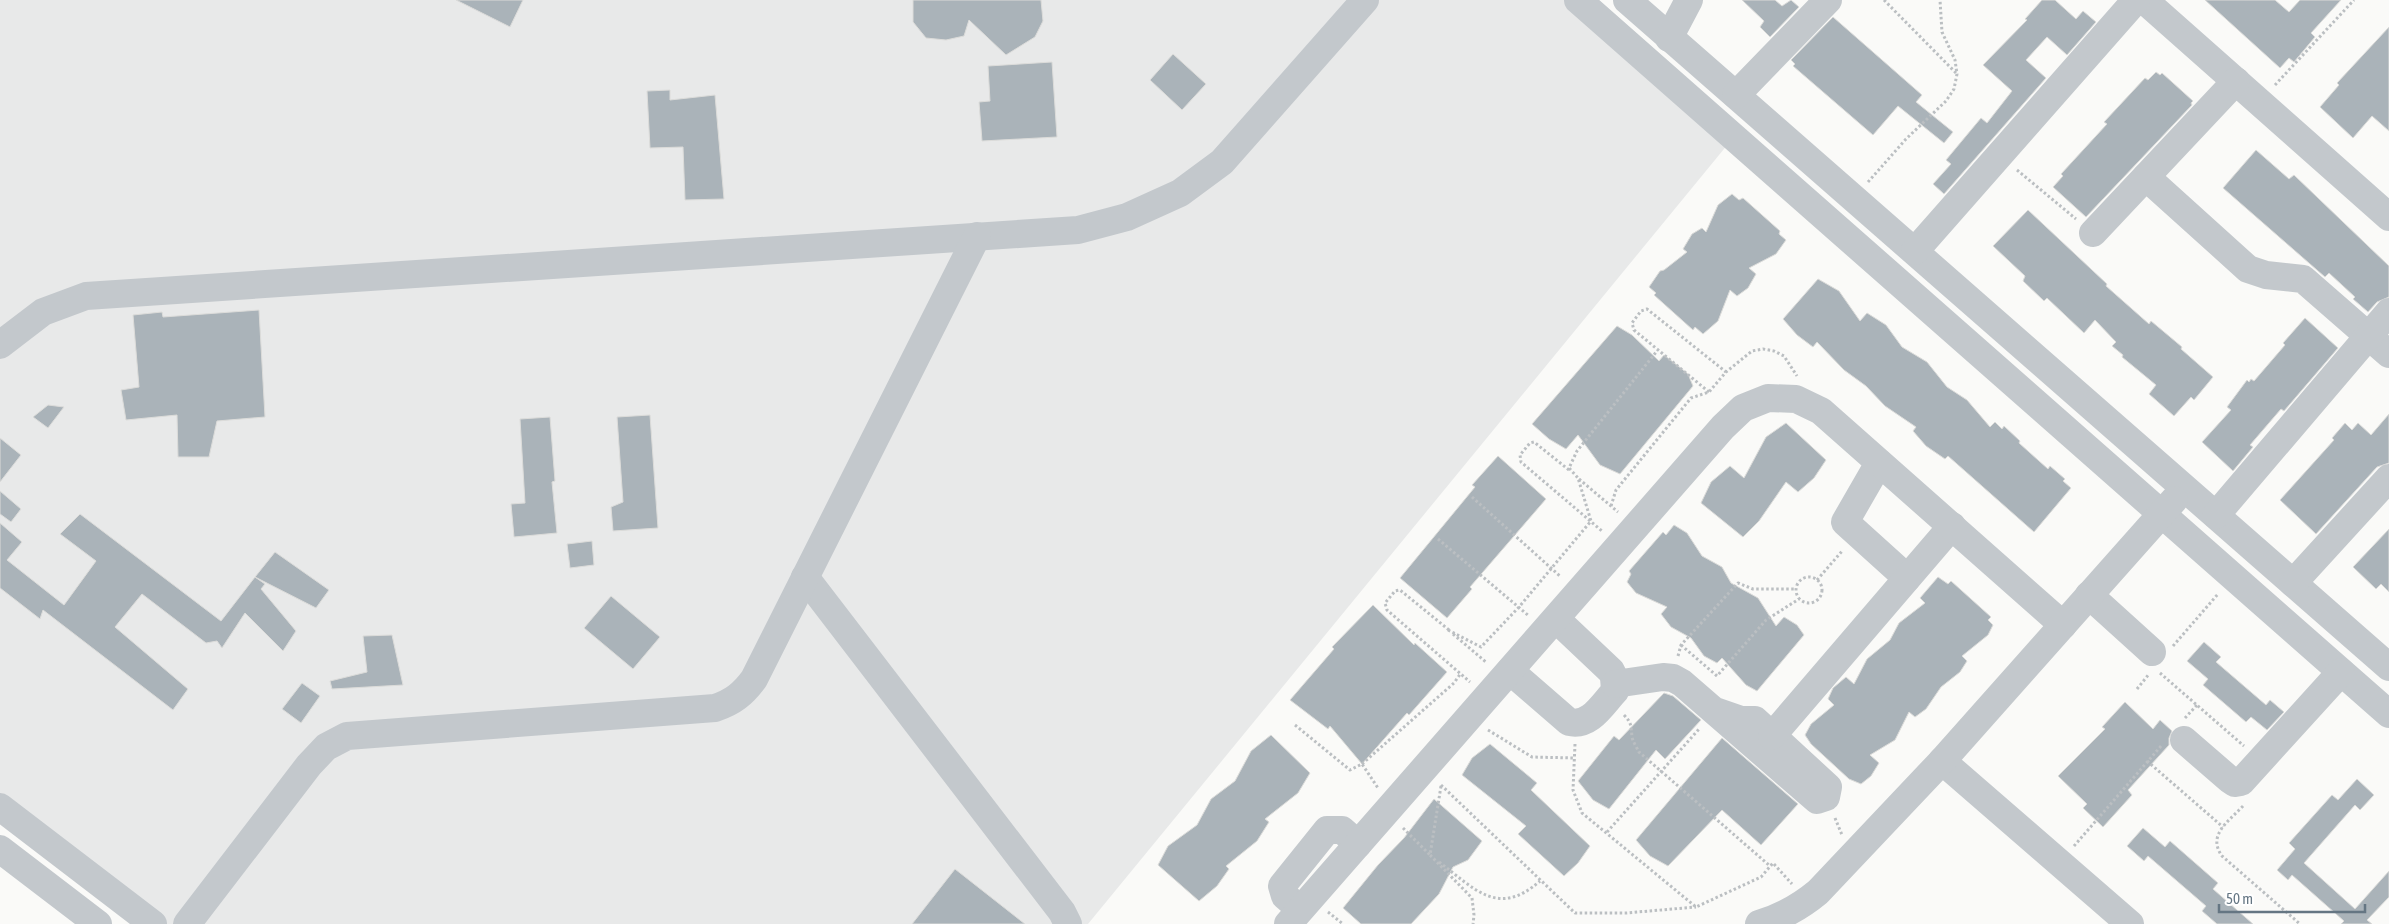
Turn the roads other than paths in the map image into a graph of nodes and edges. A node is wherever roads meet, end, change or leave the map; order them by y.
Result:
1 (1365, 0) edge
2 (1578, 0) edge
3 (1627, 0) edge
4 (1689, 0) edge
5 (1828, 0) edge
6 (2136, 0) edge
7 (2144, 0) edge
8 (1670, 38) junction
9 (2236, 81) junction
10 (1736, 96) junction
11 (2146, 177) junction
12 (2388, 212) edge
13 (2093, 233) road end
14 (977, 236) junction
15 (1915, 251) junction
16 (2389, 312) edge
17 (2368, 336) junction
18 (0, 345) edge
19 (2389, 354) edge
20 (1879, 463) junction
21 (2386, 486) edge
22 (2185, 488) junction
23 (2162, 514) junction
24 (2216, 515) junction
25 (1952, 526) junction
26 (805, 577) junction
27 (1908, 578) junction
28 (2293, 583) junction
29 (2089, 596) junction
30 (1550, 625) junction
31 (2063, 625) junction
32 (2159, 652) road end
33 (2389, 667) edge
34 (2341, 672) junction
35 (1501, 682) junction
36 (1611, 692) junction
37 (2389, 714) edge
38 (2178, 733) road end
39 (1778, 750) junction
40 (1942, 761) junction
41 (1826, 797) road end
42 (0, 807) edge
43 (0, 849) edge
44 (1294, 917) edge
45 (98, 924) edge
46 (153, 924) edge
47 (187, 924) edge
48 (1068, 924) edge
49 (1759, 924) edge
50 (2130, 924) edge

1 - 14 street
2 - 23 street
3 - 8 street
4 - 8 street
5 - 10 street
6 - 15 street
7 - 9 street
8 - 10 street
9 - 11 street
9 - 12 street
10 - 15 street
11 - 13 street
11 - 17 street
14 - 18 street
14 - 26 street
15 - 22 street
16 - 17 street
17 - 19 street
17 - 24 street
20 - 25 street
20 - 27 street
20 - 30 street
21 - 28 street
22 - 23 street
22 - 24 street
23 - 29 street
23 - 34 street
24 - 28 street
25 - 27 street
25 - 31 street
26 - 47 street
26 - 48 street
27 - 39 street
28 - 33 street
29 - 31 street
29 - 32 street
30 - 35 street
30 - 36 street
31 - 40 street
34 - 37 street
34 - 38 street
35 - 36 street
35 - 44 street
36 - 39 street
39 - 41 street
40 - 49 street
40 - 50 street
42 - 46 street
43 - 45 street

